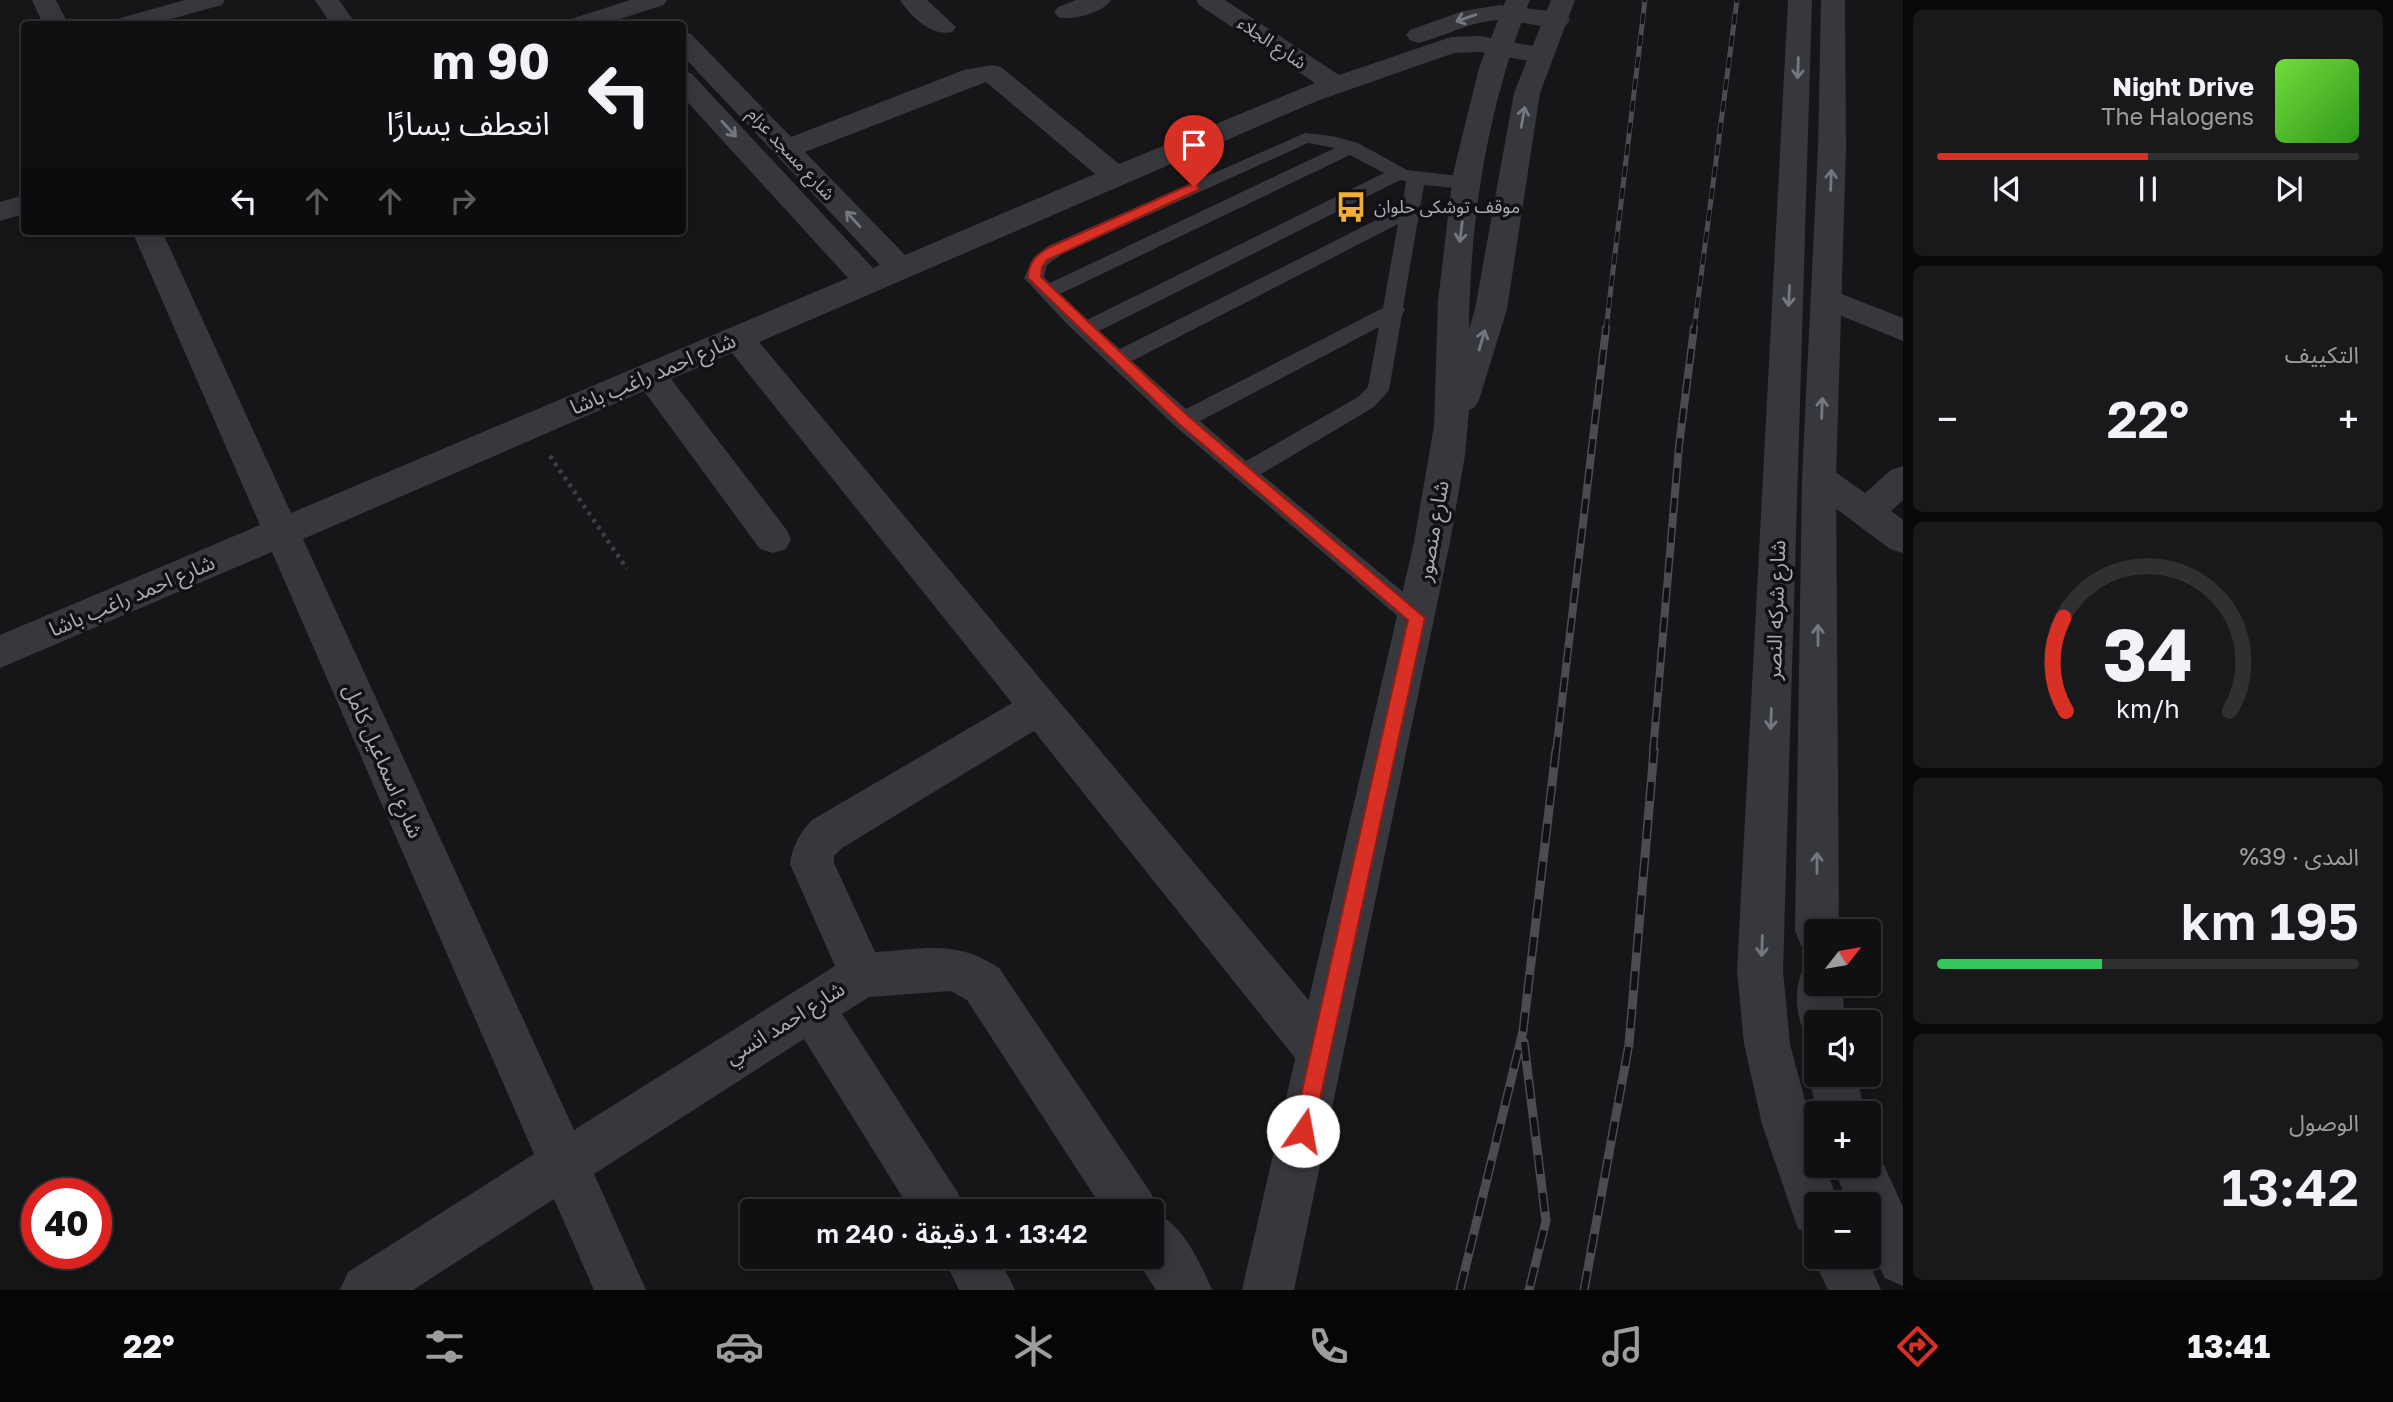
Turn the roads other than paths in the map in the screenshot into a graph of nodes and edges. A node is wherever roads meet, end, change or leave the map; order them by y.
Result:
1 (44, 0) edge
2 (213, 0) edge
3 (327, 0) edge
4 (912, 0) edge
5 (1099, 0) edge
6 (1208, 0) edge
7 (1800, 0) edge
8 (1833, 0) edge
9 (650, 1) edge
10 (1515, 6) edge
11 (1560, 10) edge
12 (621, 12) edge
13 (1067, 12) dead end
14 (54, 21) edge
15 (137, 21) edge
16 (341, 21) edge
17 (590, 21) edge
18 (667, 21) edge
19 (943, 27) dead end
20 (686, 43) edge
21 (1499, 47) junction
22 (1541, 55) junction
23 (686, 83) edge
24 (1323, 86) junction
25 (1352, 147) junction
26 (787, 149) junction
27 (1115, 176) junction
28 (1407, 176) junction
29 (1467, 183) junction
30 (21, 205) edge
31 (1411, 210) junction
32 (0, 212) edge
33 (149, 235) edge
34 (900, 268) junction
35 (869, 282) junction
36 (1046, 292) junction
37 (1826, 298) junction
38 (1395, 310) junction
39 (1085, 329) junction
40 (1903, 330) edge
41 (738, 338) junction
42 (1118, 359) junction
43 (650, 375) junction
44 (1183, 420) junction
45 (1451, 428) junction
46 (1244, 473) junction
47 (1819, 478) junction
48 (1903, 479) edge
49 (1866, 513) junction
50 (281, 532) junction
51 (773, 539) dead end
52 (1903, 539) edge
53 (1417, 618) junction
54 (0, 652) edge
55 (1040, 707) junction
56 (1817, 919) edge
57 (862, 975) junction
58 (810, 1006) junction
59 (1320, 1051) junction
60 (564, 1166) junction
61 (1862, 1178) edge
62 (1809, 1192) edge
63 (932, 1199) edge
64 (1125, 1199) edge
65 (1164, 1256) edge
66 (1903, 1260) edge
67 (976, 1269) edge
68 (1844, 1269) edge
69 (366, 1290) edge
70 (620, 1290) edge
71 (989, 1290) edge
72 (1186, 1290) edge
73 (1268, 1290) edge
74 (1855, 1290) edge

1 - 14 street
2 - 15 street
3 - 16 street
4 - 19 street
5 - 13 street
6 - 24 street, شارع الجلاء
7 -> 62 street, شارع شركه النصر
37 -> 8 street, شارع شركه النصر
9 - 12 street
9 - 18 street
10 - 11 street, شارع احمد راغب باشا
10 - 21 street, شارع منصور
10 -> 24 street, شارع احمد راغب باشا
11 - 22 street, شارع منصور
12 - 17 street
20 - 26 street, شارع مسجد عزام
21 - 22 street, شارع احمد راغب باشا
21 - 24 street, شارع احمد راغب باشا
21 - 29 street, شارع منصور
45 -> 22 street, شارع منصور
23 -> 35 street, شارع مسجد عزام
24 - 27 street, شارع احمد راغب باشا
25 - 28 lane
25 - 36 lane
25 - 36 lane
26 - 27 street
34 -> 26 street, شارع مسجد عزام
27 - 34 street, شارع احمد راغب باشا
28 - 29 lane
28 - 31 lane
28 - 39 lane
29 -> 45 street, شارع منصور
30 - 32 street
31 - 38 lane
31 - 42 lane
33 - 50 street, شارع اسماعيل كامل
34 - 35 street, شارع احمد راغب باشا
35 - 41 street, شارع احمد راغب باشا
36 - 39 lane
37 - 40 street
47 -> 37 street, شارع شركه النصر
38 - 44 lane
38 - 46 lane
39 - 42 lane
41 - 43 street, شارع احمد راغب باشا
41 - 55 street
42 - 44 lane
43 - 50 street, شارع احمد راغب باشا
43 - 51 street
44 - 46 lane
45 - 53 street, شارع منصور
46 - 53 lane
47 - 49 street
56 -> 47 street, شارع شركه النصر
48 - 49 street
49 - 52 street
50 - 54 street, شارع احمد راغب باشا
50 - 60 street, شارع اسماعيل كامل
53 - 59 street, شارع منصور
55 - 57 street, شارع احمد انسي
55 - 59 street
57 - 58 street, شارع احمد انسي
57 - 64 street
58 - 60 street, شارع احمد انسي
58 - 63 street
59 - 73 street, شارع منصور
60 - 69 street, شارع احمد انسي
60 - 70 street, شارع اسماعيل كامل
61 - 66 street
65 - 72 street
67 - 71 street
68 - 74 street

